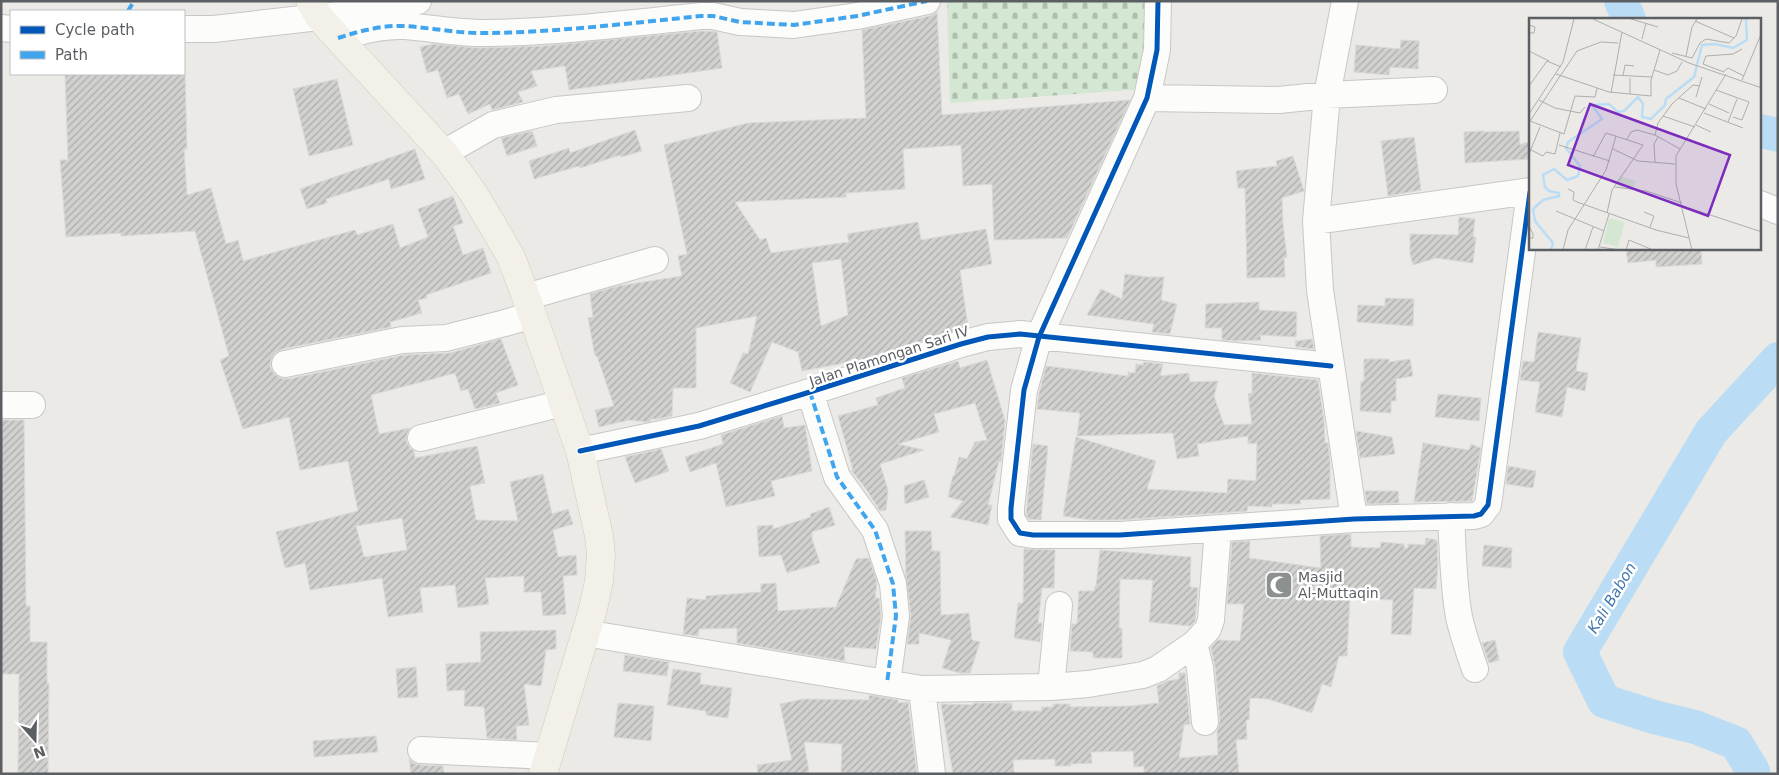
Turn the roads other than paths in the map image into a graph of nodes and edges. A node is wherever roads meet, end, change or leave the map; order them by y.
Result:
1 (418, 1) edge
2 (927, 1) edge
3 (1158, 1) edge
4 (1345, 1) edge
5 (376, 5) edge
6 (314, 9) edge
7 (185, 29) edge
8 (338, 38) junction
9 (1434, 90) dead end
10 (1327, 95) junction
11 (688, 98) dead end
12 (1147, 98) junction
13 (444, 153) junction
14 (1529, 192) edge
15 (1529, 199) edge
16 (1762, 205) edge
17 (1778, 211) edge
18 (1316, 221) junction
19 (655, 260) dead end
20 (529, 306) junction
21 (1039, 336) junction
22 (285, 364) dead end
23 (1331, 366) junction
24 (810, 392) junction
25 (563, 403) junction
26 (1, 405) edge
27 (32, 405) dead end
28 (421, 438) dead end
29 (580, 451) junction
30 (1451, 516) junction
31 (1354, 519) junction
32 (1218, 529) junction
33 (1059, 605) dead end
34 (585, 633) junction
35 (1194, 644) junction
36 (1475, 669) dead end
37 (887, 683) junction
38 (1051, 687) junction
39 (922, 689) junction
40 (1205, 722) dead end
41 (421, 750) dead end
42 (546, 765) edge
43 (932, 774) edge

1 - 5 street
2 - 8 street
3 - 12 street
4 - 10 street
5 - 6 street
6 - 7 street
6 - 8 main road
8 - 13 main road
9 - 10 street
10 - 12 street
10 - 18 street
11 - 13 street
12 - 21 street
13 - 20 main road
14 - 18 street
15 - 30 street
16 - 17 street
18 - 23 street
19 - 20 street
20 - 22 street
20 - 25 main road
21 - 23 street, Jalan Plamongan Sari IV
21 - 24 street, Jalan Plamongan Sari IV
21 - 32 street
23 - 31 street
24 - 29 street, Jalan Plamongan Sari IV
24 - 37 street
25 - 28 street
25 - 29 main road
26 - 27 street
29 - 34 main road
30 - 31 street
30 - 36 street
31 - 32 street
32 - 35 street
33 - 38 street
34 - 37 street
34 - 42 main road
35 - 38 street
35 - 40 street
37 - 39 street
38 - 39 street
39 - 43 street
41 - 42 street

